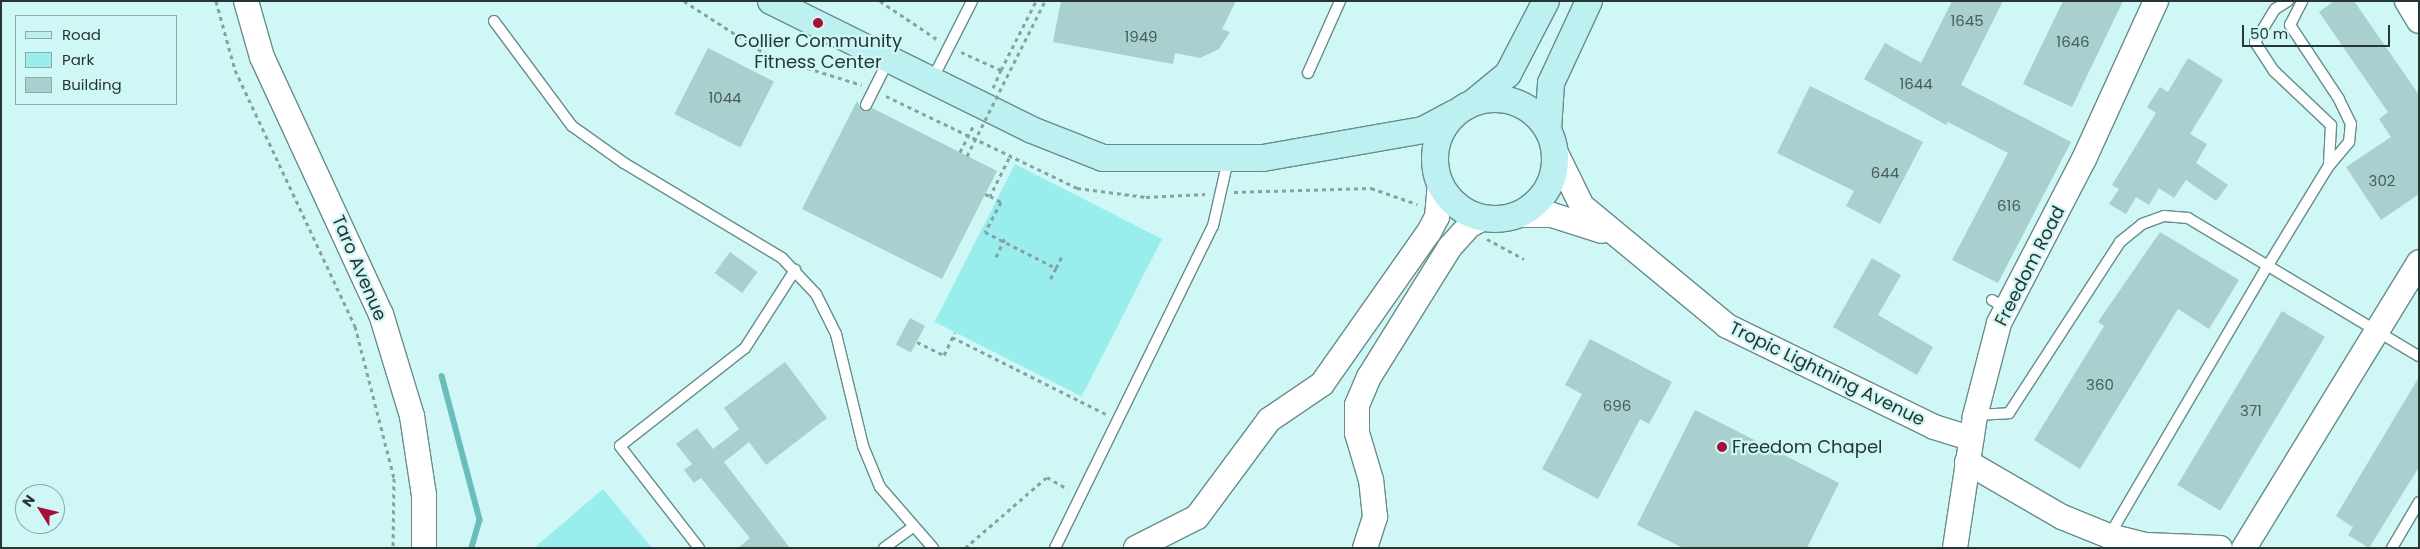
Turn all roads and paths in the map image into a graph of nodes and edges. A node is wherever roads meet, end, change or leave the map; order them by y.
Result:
1 (216, 1) edge
2 (246, 1) edge
3 (771, 1) edge
4 (972, 1) edge
5 (1045, 1) edge
6 (1340, 1) edge
7 (1546, 1) edge
8 (1589, 1) edge
9 (2156, 1) edge
10 (2288, 1) edge
11 (2302, 1) edge
12 (2407, 1) edge
13 (494, 21) dead end
14 (2419, 21) edge
15 (890, 59) junction
16 (1308, 73) dead end
17 (932, 81) junction
18 (866, 105) dead end
19 (1464, 108) junction
20 (1381, 135) junction
21 (1552, 141) junction
22 (967, 156) dead end
23 (1009, 158) dead end
24 (1228, 160) junction
25 (2328, 167) junction
26 (1437, 174) junction
27 (985, 194) dead end
28 (990, 196) junction
29 (1517, 215) junction
30 (1484, 218) junction
31 (1006, 236) dead end
32 (1621, 240) junction
33 (1004, 242) junction
34 (1062, 256) dead end
35 (996, 257) dead end
36 (2419, 262) edge
37 (2267, 267) junction
38 (1056, 268) junction
39 (795, 270) junction
40 (1050, 280) dead end
41 (2377, 327) junction
42 (955, 332) dead end
43 (952, 337) junction
44 (917, 342) dead end
45 (2419, 356) edge
46 (1119, 421) junction
47 (1973, 427) junction
48 (1967, 462) junction
49 (1083, 498) junction
50 (2419, 502) edge
51 (912, 528) junction
52 (2110, 536) junction
53 (393, 548) edge
54 (424, 548) edge
55 (699, 548) edge
56 (884, 548) edge
57 (933, 548) edge
58 (965, 548) edge
59 (1055, 548) edge
60 (1136, 548) edge
61 (1365, 548) edge
62 (1956, 548) edge
63 (2220, 548) edge
64 (2244, 548) edge
65 (2392, 548) edge

1 - 53 path
2 - 54 street, Taro Avenue
3 - 15 main road
4 - 17 lane
5 - 22 path, bridge
6 - 16 lane
7 - 19 main road
8 - 21 main road
9 - 47 street, Freedom Road
10 - 25 lane
11 - 25 lane
12 - 14 street
13 - 39 lane
15 - 17 main road
15 - 18 lane
17 - 24 main road
19 - 20 main road
19 - 21 main road
19 - 26 main road
20 - 24 main road
20 - 26 main road
21 - 29 main road
21 - 32 street
23 - 28 path
24 - 46 lane
25 - 37 lane
26 - 30 main road
26 - 60 street
27 - 28 path
28 - 33 path
29 - 30 main road
29 - 32 street
30 - 61 street
31 - 33 path
32 - 47 street, Tropic Lightning Avenue
33 - 35 path
33 - 38 path
34 - 38 path
36 - 41 street
37 - 41 lane
37 - 47 lane
37 - 52 lane
38 - 40 path
39 - 51 lane
39 - 55 lane
41 - 45 lane
41 - 64 street
42 - 43 path
43 - 44 path
43 - 46 path
46 - 49 lane
47 - 48 street, Freedom Road
48 - 52 street
48 - 62 street, Freedom Road
49 - 58 path
49 - 59 lane
50 - 65 lane
51 - 56 lane
51 - 57 lane
52 - 63 street

